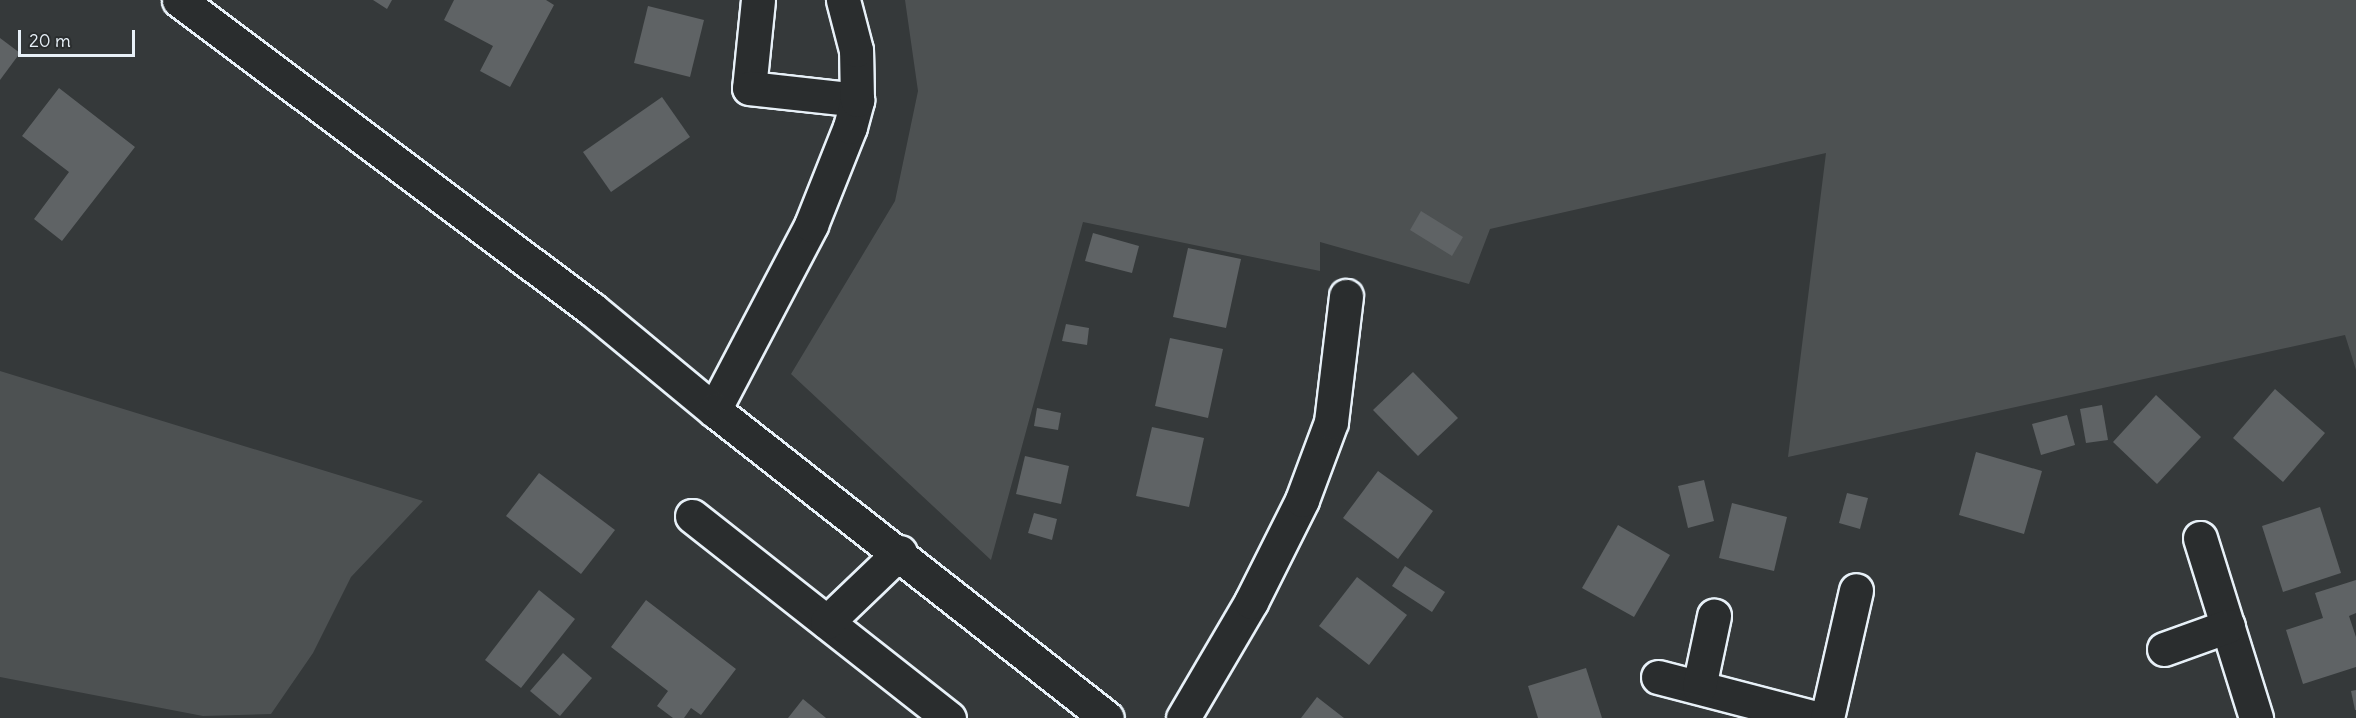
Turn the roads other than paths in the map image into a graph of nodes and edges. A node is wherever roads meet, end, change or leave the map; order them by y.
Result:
1 (179, 0) edge
2 (758, 0) edge
3 (843, 0) edge
4 (856, 100) junction
5 (1346, 296) dead end
6 (714, 410) junction
7 (692, 516) dead end
8 (2200, 538) dead end
9 (900, 552) junction
10 (1856, 590) dead end
11 (1714, 616) dead end
12 (827, 622) junction
13 (2228, 626) junction
14 (2164, 649) dead end
15 (1658, 677) dead end
16 (1699, 687) junction
17 (949, 718) edge
18 (1107, 718) edge
19 (1183, 718) edge
20 (1815, 718) edge
21 (1827, 718) edge
22 (2256, 718) edge

1 - 6 street
2 - 4 street
3 - 4 street
4 - 6 street
5 - 19 street
6 - 9 street
7 - 12 street
8 - 13 street
9 - 12 street
9 - 18 street
10 - 21 street
11 - 16 street
12 - 17 street
13 - 14 street
13 - 22 street
15 - 16 street
16 - 20 street

